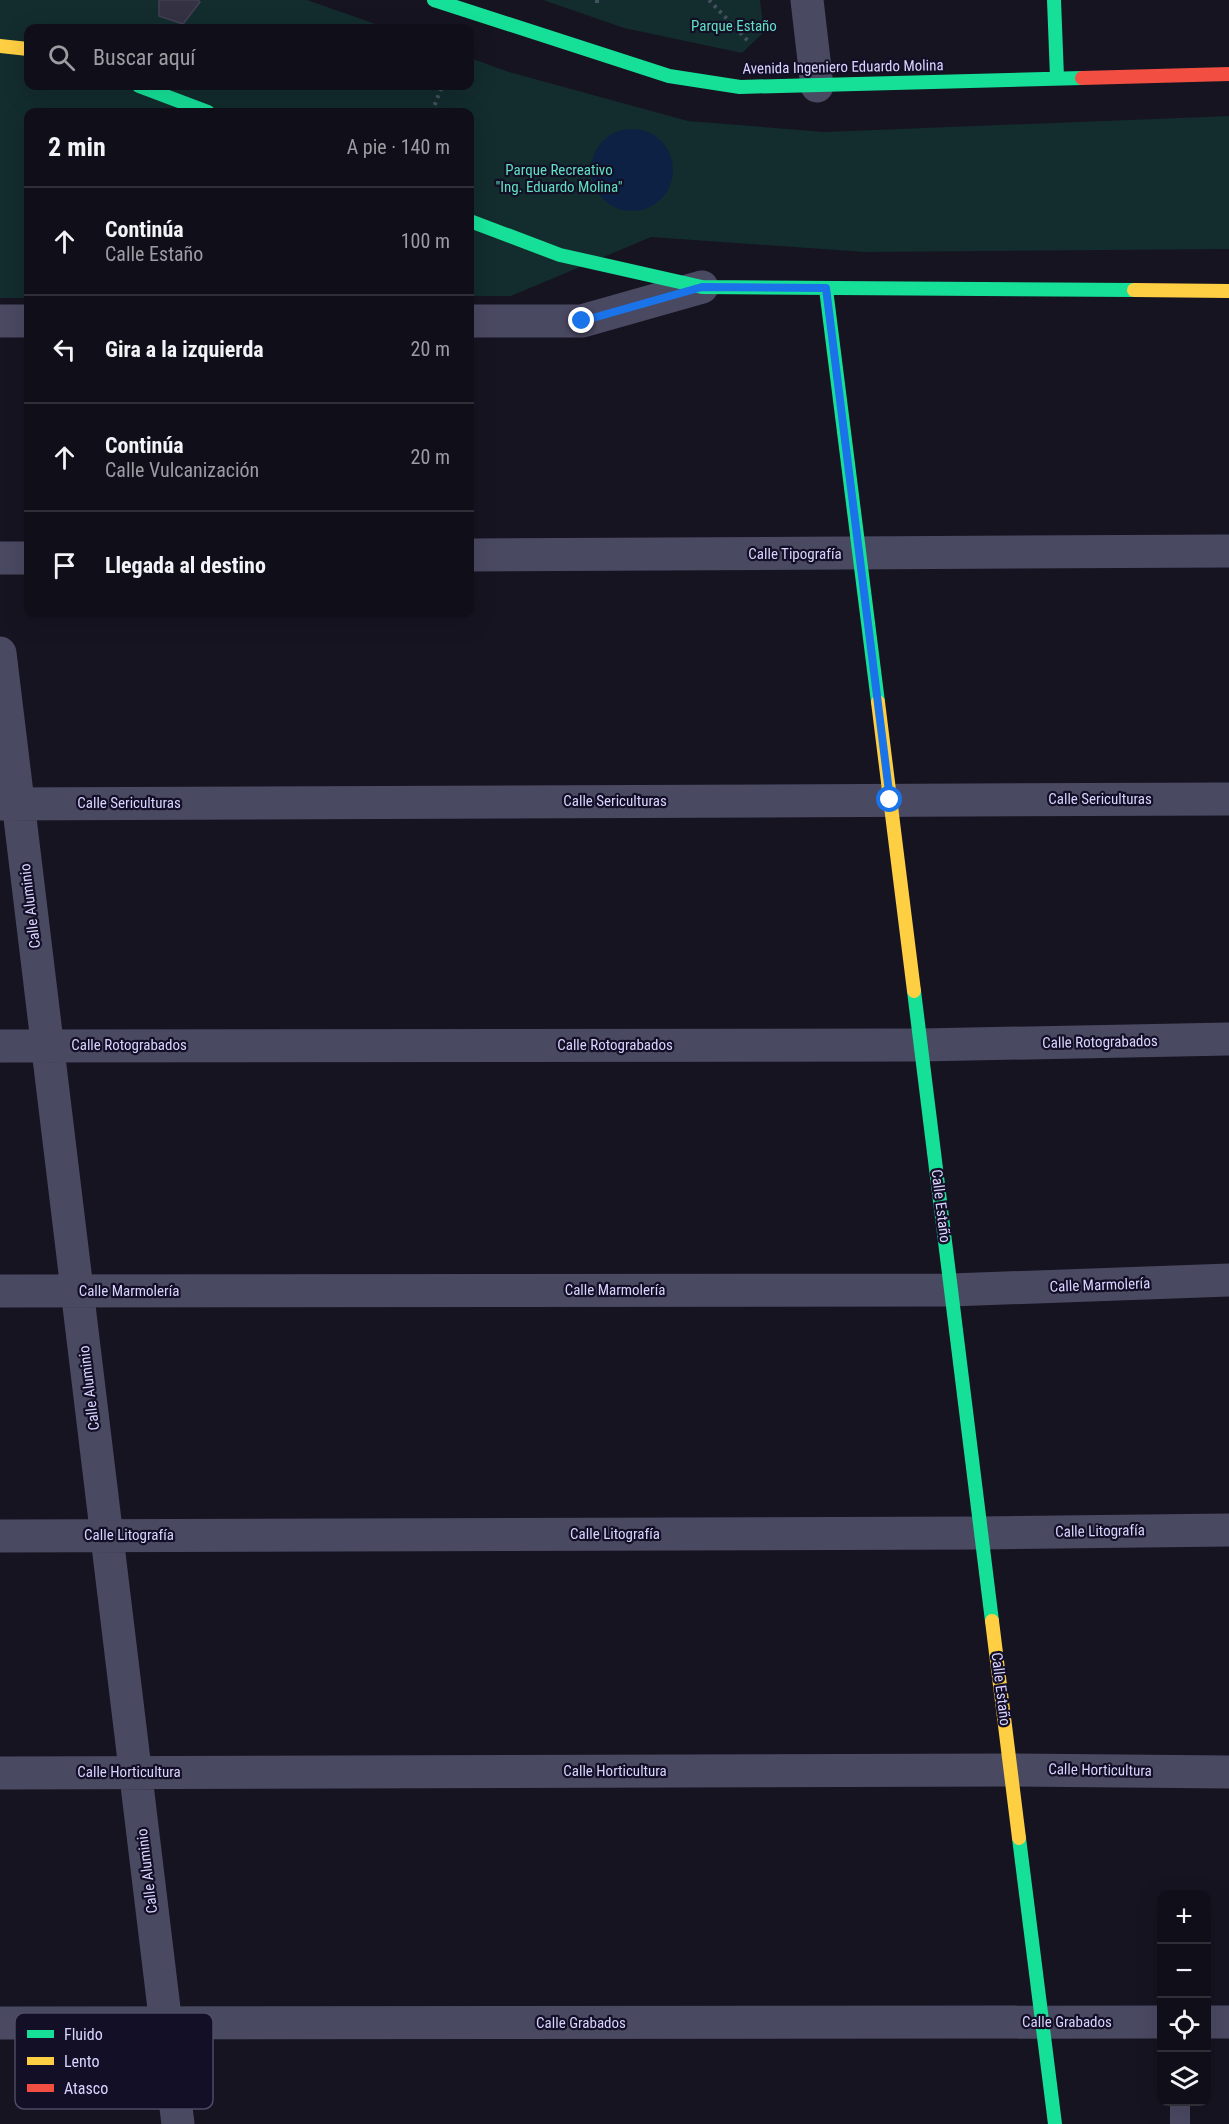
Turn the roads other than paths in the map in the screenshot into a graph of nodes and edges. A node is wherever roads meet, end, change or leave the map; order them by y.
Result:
1 (434, 0) edge
2 (807, 0) edge
3 (1054, 0) edge
4 (0, 46) edge
5 (24, 49) edge
6 (1229, 74) edge
7 (1057, 77) junction
8 (818, 86) junction
9 (150, 90) edge
10 (197, 108) edge
11 (474, 223) edge
12 (702, 287) junction
13 (826, 288) junction
14 (1229, 291) edge
15 (0, 321) edge
16 (24, 321) edge
17 (474, 321) edge
18 (1229, 551) edge
19 (859, 554) junction
20 (474, 555) edge
21 (0, 558) edge
22 (24, 558) edge
23 (0, 653) edge
24 (1229, 799) edge
25 (890, 800) junction
26 (9, 803) edge
27 (1229, 1039) edge
28 (47, 1045) junction
29 (921, 1045) junction
30 (0, 1046) edge
31 (1229, 1280) edge
32 (951, 1290) junction
33 (0, 1291) edge
34 (77, 1291) junction
35 (1229, 1530) edge
36 (982, 1533) junction
37 (107, 1535) junction
38 (0, 1536) edge
39 (1011, 1770) junction
40 (135, 1772) junction
41 (1229, 1772) edge
42 (0, 1773) edge
43 (164, 2013) edge
44 (1042, 2022) junction
45 (1157, 2022) edge
46 (1211, 2022) edge
47 (1229, 2022) edge
48 (213, 2023) edge
49 (1180, 2106) edge
50 (176, 2109) edge
51 (178, 2124) edge
52 (1055, 2124) edge
53 (1180, 2124) edge

1 - 8 street, Avenida Ingeniero Eduardo Molina
2 - 8 street
3 - 7 street
4 - 5 street
6 - 7 street, Avenida Ingeniero Eduardo Molina
7 - 8 street, Avenida Ingeniero Eduardo Molina
9 - 10 street
11 - 12 street
12 - 13 street
12 - 17 street
13 - 14 street
13 - 19 street, Calle Estaño
15 - 16 street
18 - 19 street, Calle Tipografía
19 - 20 street, Calle Tipografía
19 - 25 street, Calle Estaño
21 - 22 street
23 - 26 street, Calle Aluminio
24 - 25 street, Calle Sericulturas
25 - 26 street, Calle Sericulturas
25 - 29 street, Calle Estaño
26 - 28 street, Calle Aluminio
27 - 29 street, Calle Rotograbados
28 - 29 street, Calle Rotograbados
28 - 30 street, Calle Rotograbados
28 - 34 street, Calle Aluminio
29 - 32 street, Calle Estaño
31 - 32 street, Calle Marmolería
32 - 34 street, Calle Marmolería
32 - 36 street, Calle Estaño
33 - 34 street, Calle Marmolería
34 - 37 street, Calle Aluminio
35 - 36 street, Calle Litografía
36 - 37 street, Calle Litografía
36 - 39 street, Calle Estaño
37 - 38 street, Calle Litografía
37 - 40 street, Calle Aluminio
39 - 40 street, Calle Horticultura
39 - 41 street, Calle Horticultura
39 - 44 street, Calle Estaño
40 - 42 street, Calle Horticultura
40 - 43 street, Calle Aluminio
44 - 45 street, Calle Grabados
44 - 48 street, Calle Grabados
44 - 52 street, Calle Estaño
46 - 47 street
49 - 53 lane
50 - 51 street, Calle Aluminio

